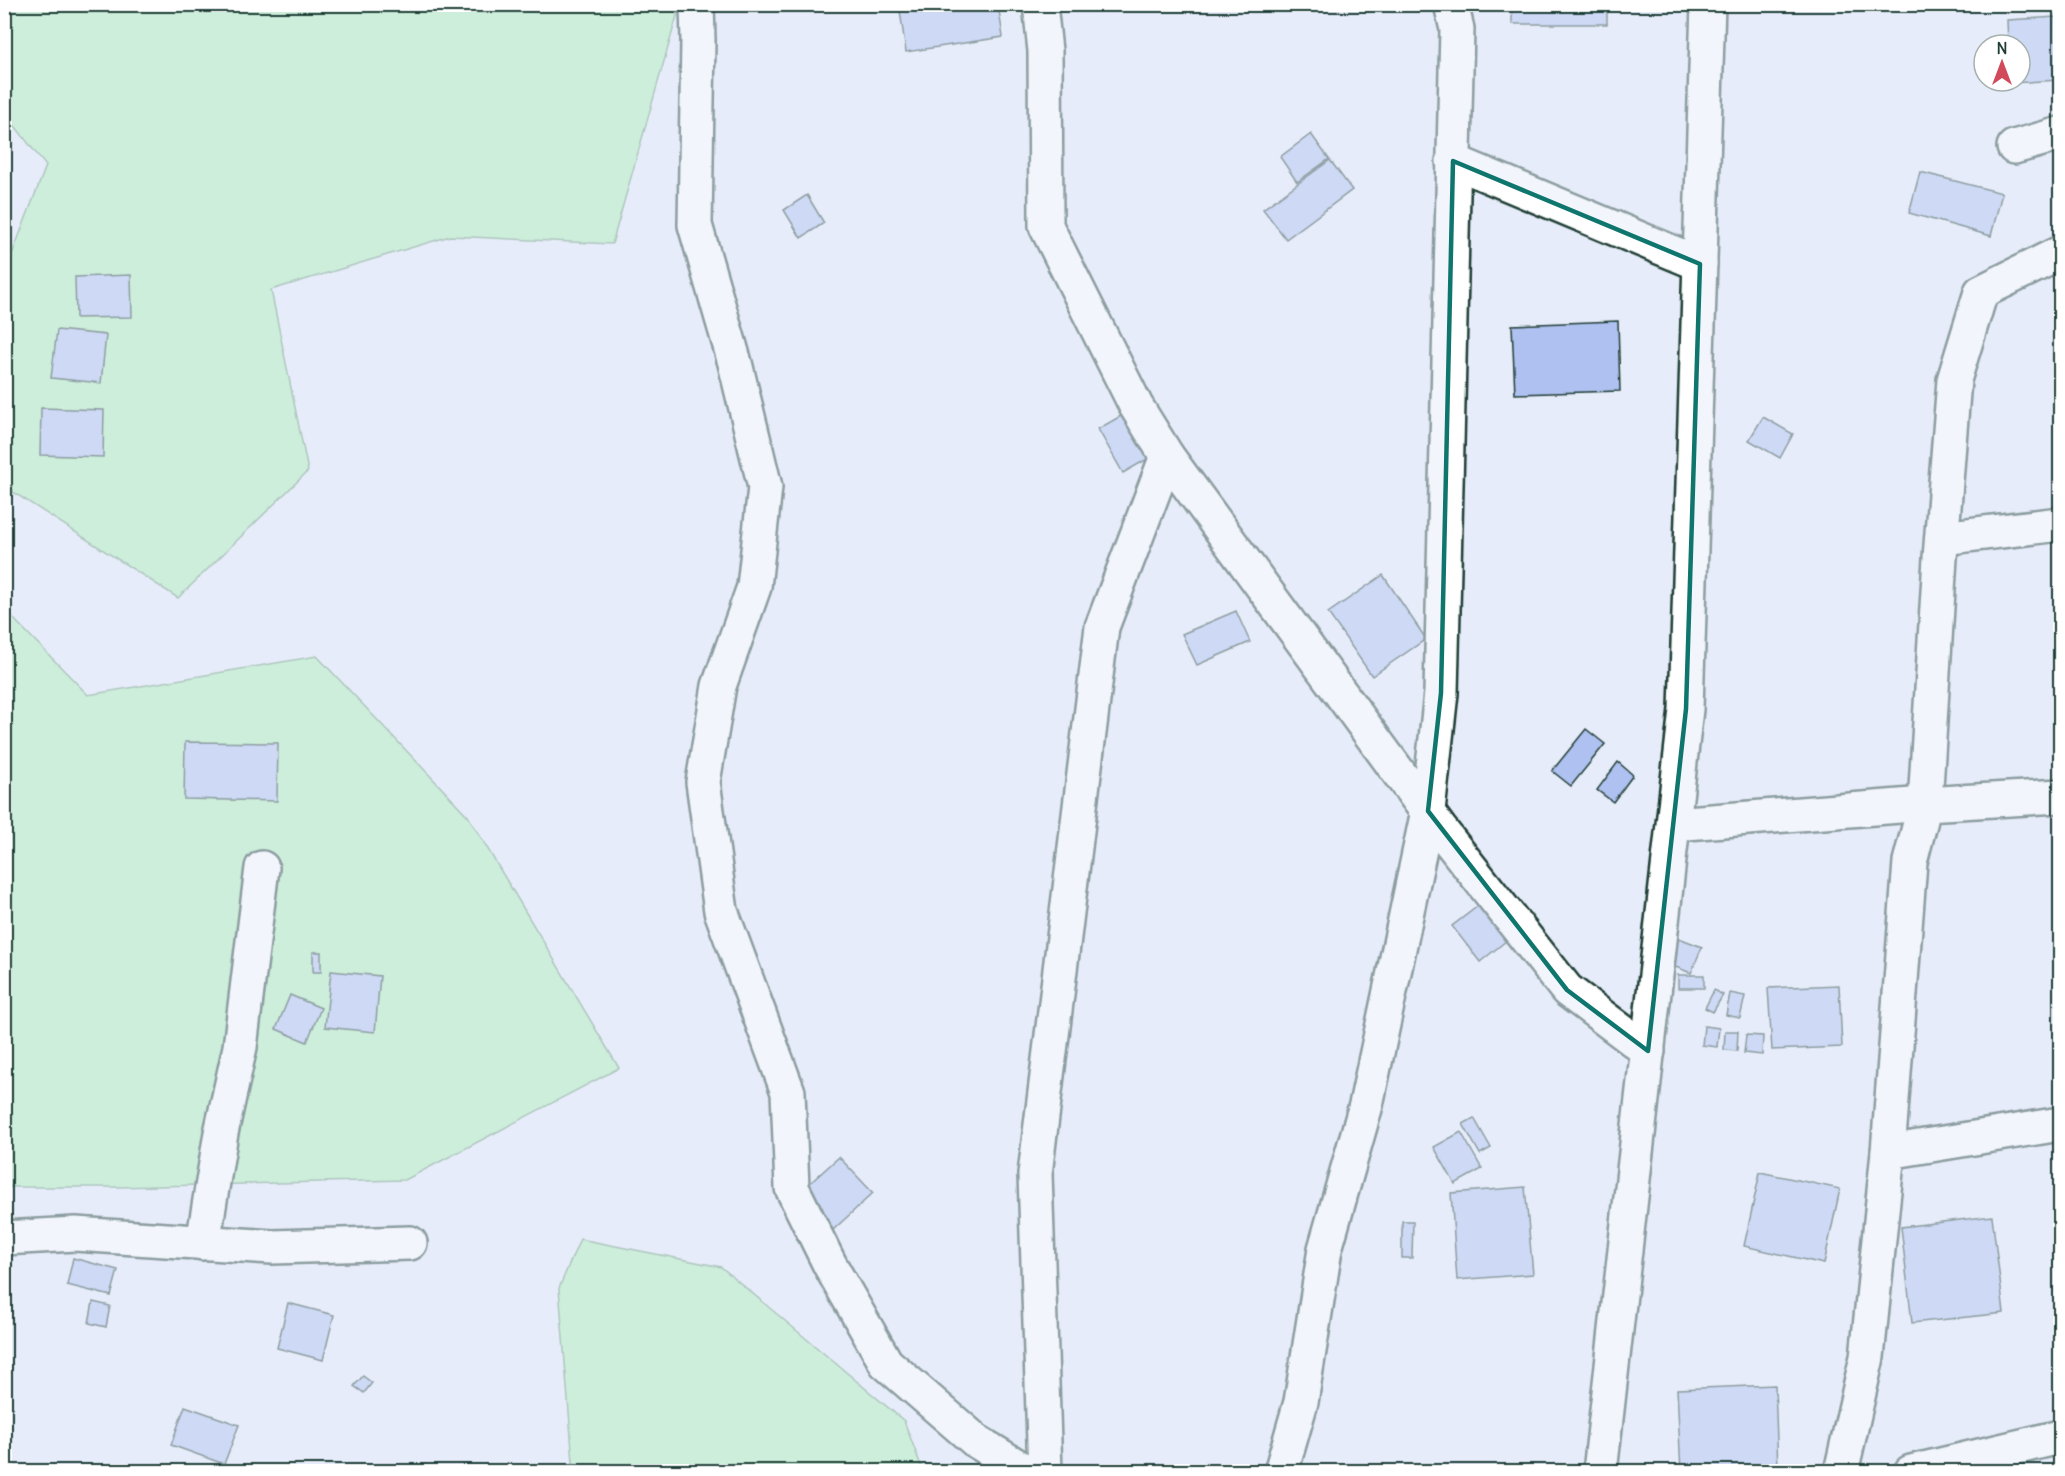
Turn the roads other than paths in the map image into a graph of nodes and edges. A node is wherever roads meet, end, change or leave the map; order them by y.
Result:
1 (697, 4) edge
2 (1041, 4) edge
3 (1451, 4) edge
4 (1708, 4) edge
5 (2061, 134) edge
6 (2014, 147) dead end
7 (1453, 161) junction
8 (2061, 253) edge
9 (1700, 264) junction
10 (1167, 456) junction
11 (2061, 524) edge
12 (1942, 538) junction
13 (2061, 796) edge
14 (1925, 804) junction
15 (1428, 811) junction
16 (1674, 824) junction
17 (262, 868) dead end
18 (1648, 1051) junction
19 (2061, 1124) edge
20 (1888, 1152) junction
21 (4, 1238) edge
22 (203, 1243) junction
23 (410, 1243) dead end
24 (2061, 1437) edge
25 (1027, 1472) edge
26 (1045, 1472) edge
27 (1281, 1472) edge
28 (1600, 1472) edge
29 (1840, 1472) edge
30 (1911, 1472) edge

1 - 25 street
2 - 10 street
3 - 7 street
4 - 9 street
5 - 6 street
7 - 9 street
7 - 15 street
8 - 12 street
9 - 16 street
10 - 15 street
10 - 26 street
11 - 12 street
12 - 14 street
13 - 14 street
14 - 16 street
14 - 20 street
15 - 18 street
15 - 27 street
16 - 18 street
17 - 22 street
18 - 28 street
19 - 20 street
20 - 29 street
21 - 22 street
22 - 23 street
24 - 30 street

